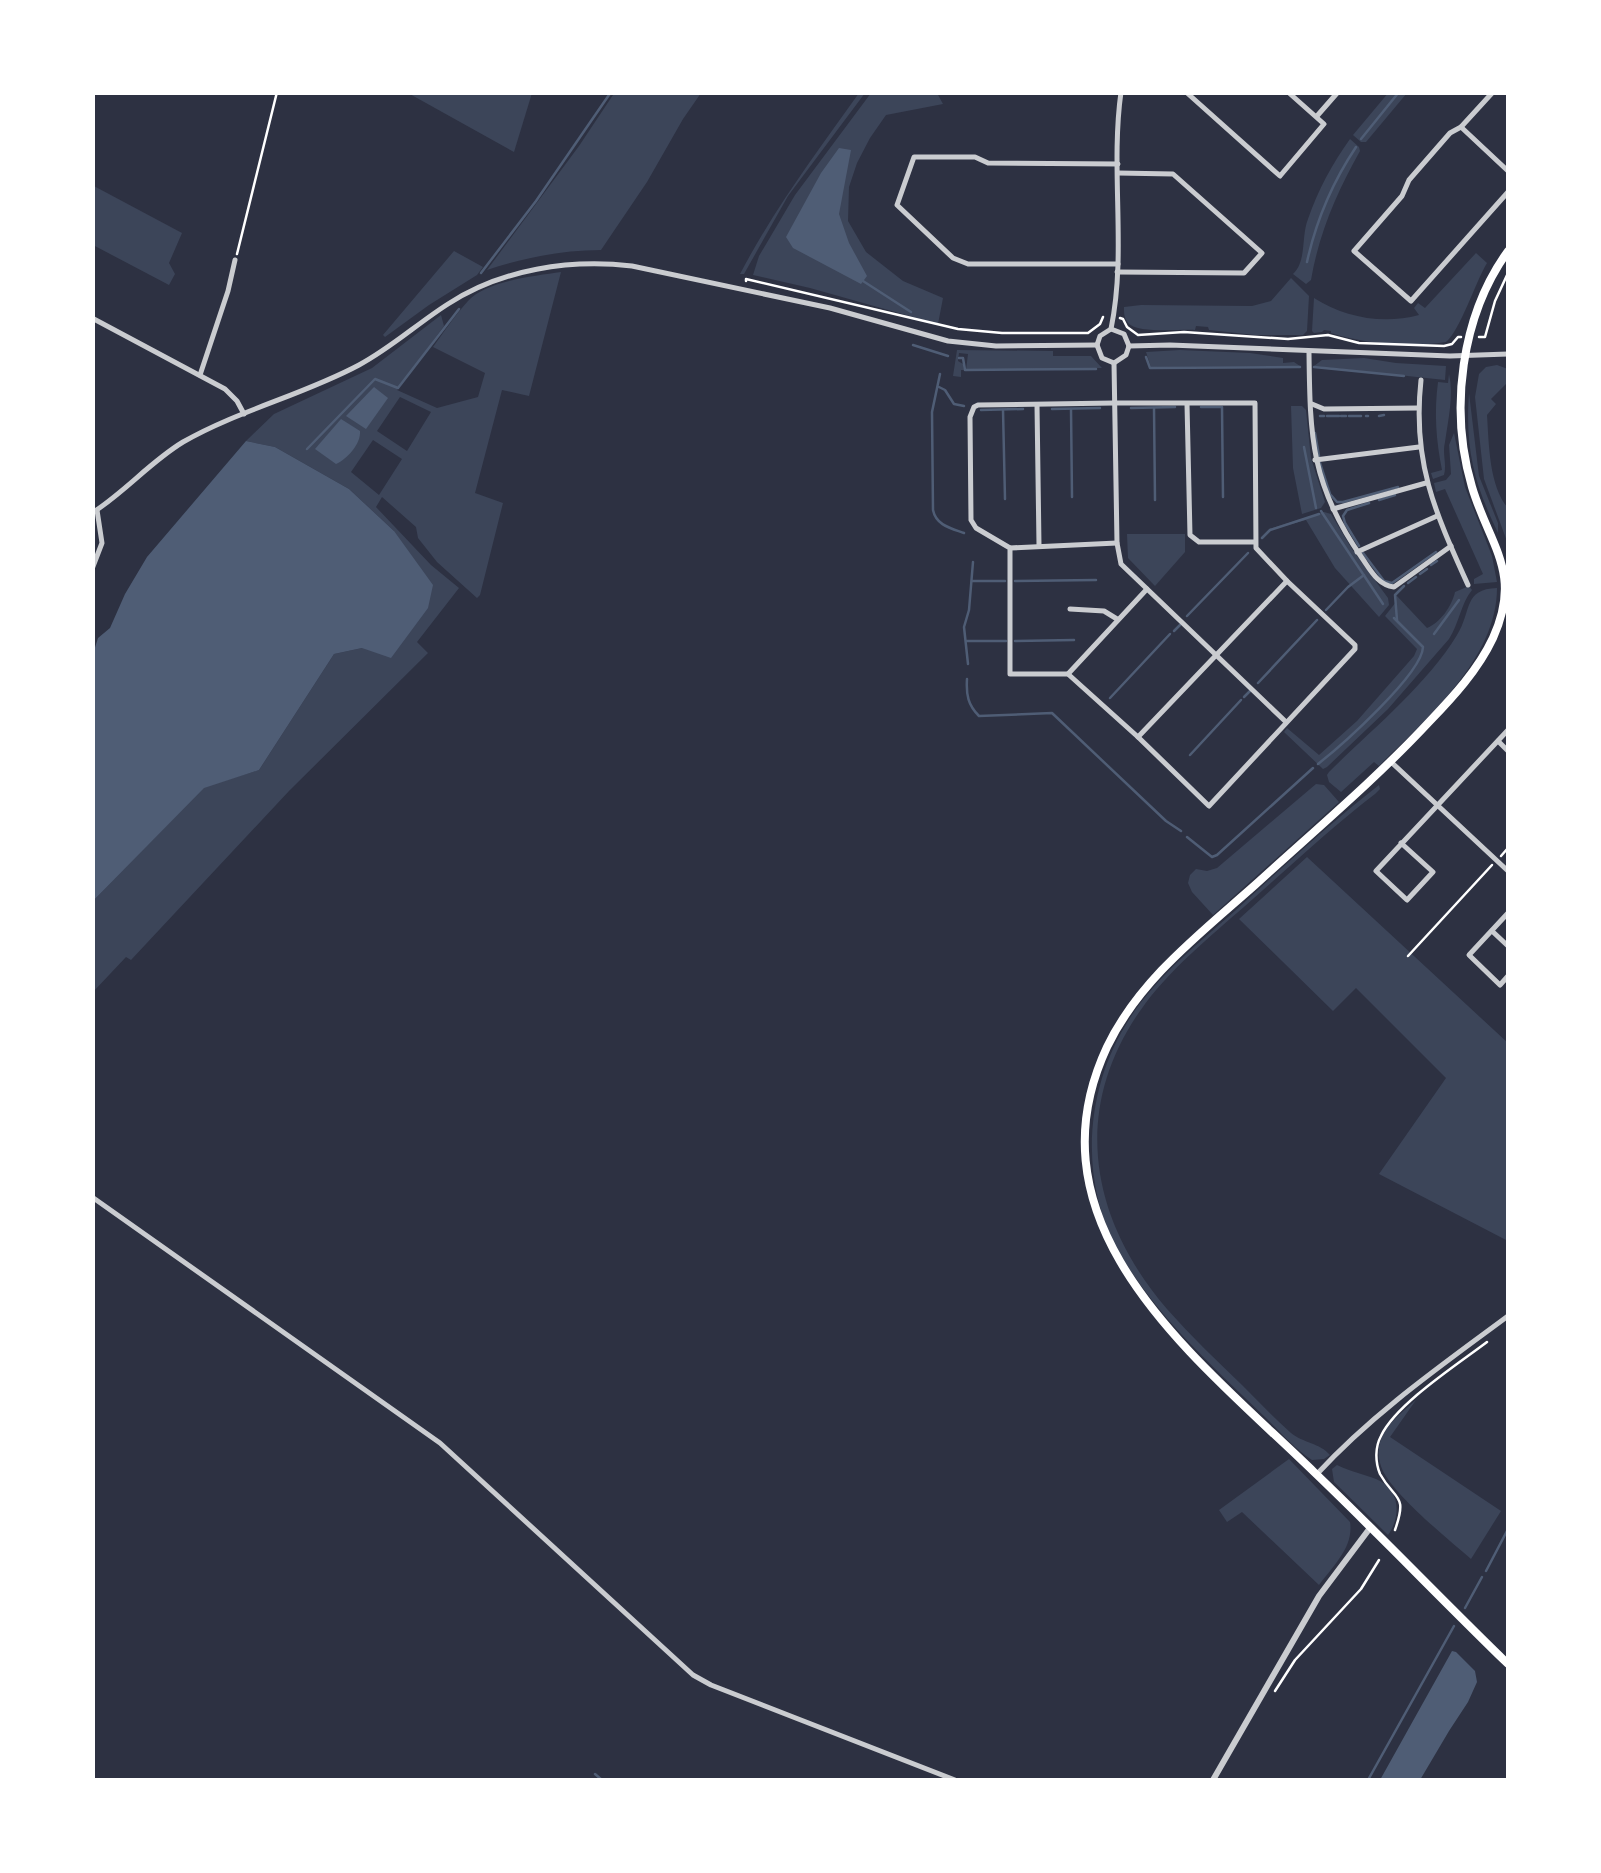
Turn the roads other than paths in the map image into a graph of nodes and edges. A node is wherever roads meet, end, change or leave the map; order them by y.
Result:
1 (1121, 92) edge
2 (1186, 92) edge
3 (1288, 92) edge
4 (1338, 92) edge
5 (1494, 92) edge
6 (1316, 117) junction
7 (1461, 127) junction
8 (1118, 164) junction
9 (1508, 171) edge
10 (1118, 173) junction
11 (1508, 192) edge
12 (1508, 250) edge
13 (235, 260) road end
14 (1118, 268) junction
15 (92, 318) edge
16 (1111, 330) junction
17 (1097, 345) junction
18 (1129, 346) junction
19 (1309, 352) junction
20 (1508, 354) edge
21 (1466, 355) junction
22 (1114, 362) junction
23 (200, 375) junction
24 (1421, 380) dead end
25 (1311, 402) junction
26 (1114, 403) junction
27 (1187, 404) junction
28 (1038, 405) junction
29 (1418, 408) junction
30 (244, 414) junction
31 (1420, 446) junction
32 (1315, 460) junction
33 (1426, 483) junction
34 (1332, 508) junction
35 (95, 511) edge
36 (1436, 516) junction
37 (1255, 542) junction
38 (1117, 543) junction
39 (1039, 545) junction
40 (1450, 546) junction
41 (1010, 548) junction
42 (1357, 552) junction
43 (1506, 565) edge
44 (92, 569) edge
45 (1287, 581) junction
46 (1468, 584) dead end
47 (1147, 589) junction
48 (1070, 609) dead end
49 (1117, 619) junction
50 (1216, 656) junction
51 (1068, 674) junction
52 (1286, 722) junction
53 (1508, 730) edge
54 (1138, 737) junction
55 (1498, 741) junction
56 (1508, 752) edge
57 (1390, 761) junction
58 (1437, 806) junction
59 (1402, 842) junction
60 (1508, 870) edge
61 (1508, 913) edge
62 (1492, 931) junction
63 (1508, 946) edge
64 (1508, 976) edge
65 (92, 1198) edge
66 (1508, 1316) edge
67 (1317, 1474) junction
68 (1370, 1528) junction
69 (1508, 1664) edge
70 (955, 1780) edge
71 (1213, 1780) edge

1 - 8 street
2 - 6 street
3 - 6 street
4 - 6 street
5 - 7 street
7 - 9 street
7 - 11 street
8 - 10 street
8 - 14 street
10 - 14 street
10 - 14 street
12 - 21 main road
13 - 23 street
14 - 16 street
15 - 23 street
16 - 17 street
16 - 18 street
17 - 22 street
17 - 30 street
18 - 19 street
18 - 22 street
19 - 21 street
19 - 25 street
20 - 21 street
21 - 43 main road
22 - 26 street
23 - 30 street
24 - 29 street
25 - 29 street
25 - 32 street
26 - 27 street
26 - 28 street
26 - 38 street
27 - 37 street
27 - 37 street
28 - 39 street
28 - 41 street
29 - 31 street
30 - 35 street
31 - 32 street
31 - 33 street
32 - 34 street
33 - 34 street
33 - 36 street
34 - 42 street
35 - 44 street
36 - 40 street
36 - 42 street
37 - 45 street
38 - 39 street
38 - 47 street
39 - 41 street
40 - 42 street
40 - 46 street
41 - 51 street
43 - 57 main road
45 - 50 street
45 - 52 street
47 - 49 street
47 - 50 street
48 - 49 street
49 - 51 street
50 - 52 street
50 - 54 street
51 - 54 street
52 - 54 street
53 - 55 street
55 - 56 street
55 - 58 street
57 - 58 street
57 - 67 main road
58 - 59 street
58 - 60 street
59 - 59 street
61 - 62 street
62 - 63 street
62 - 64 street
65 - 70 street
66 - 67 street
67 - 68 main road
68 - 69 main road
68 - 71 street

